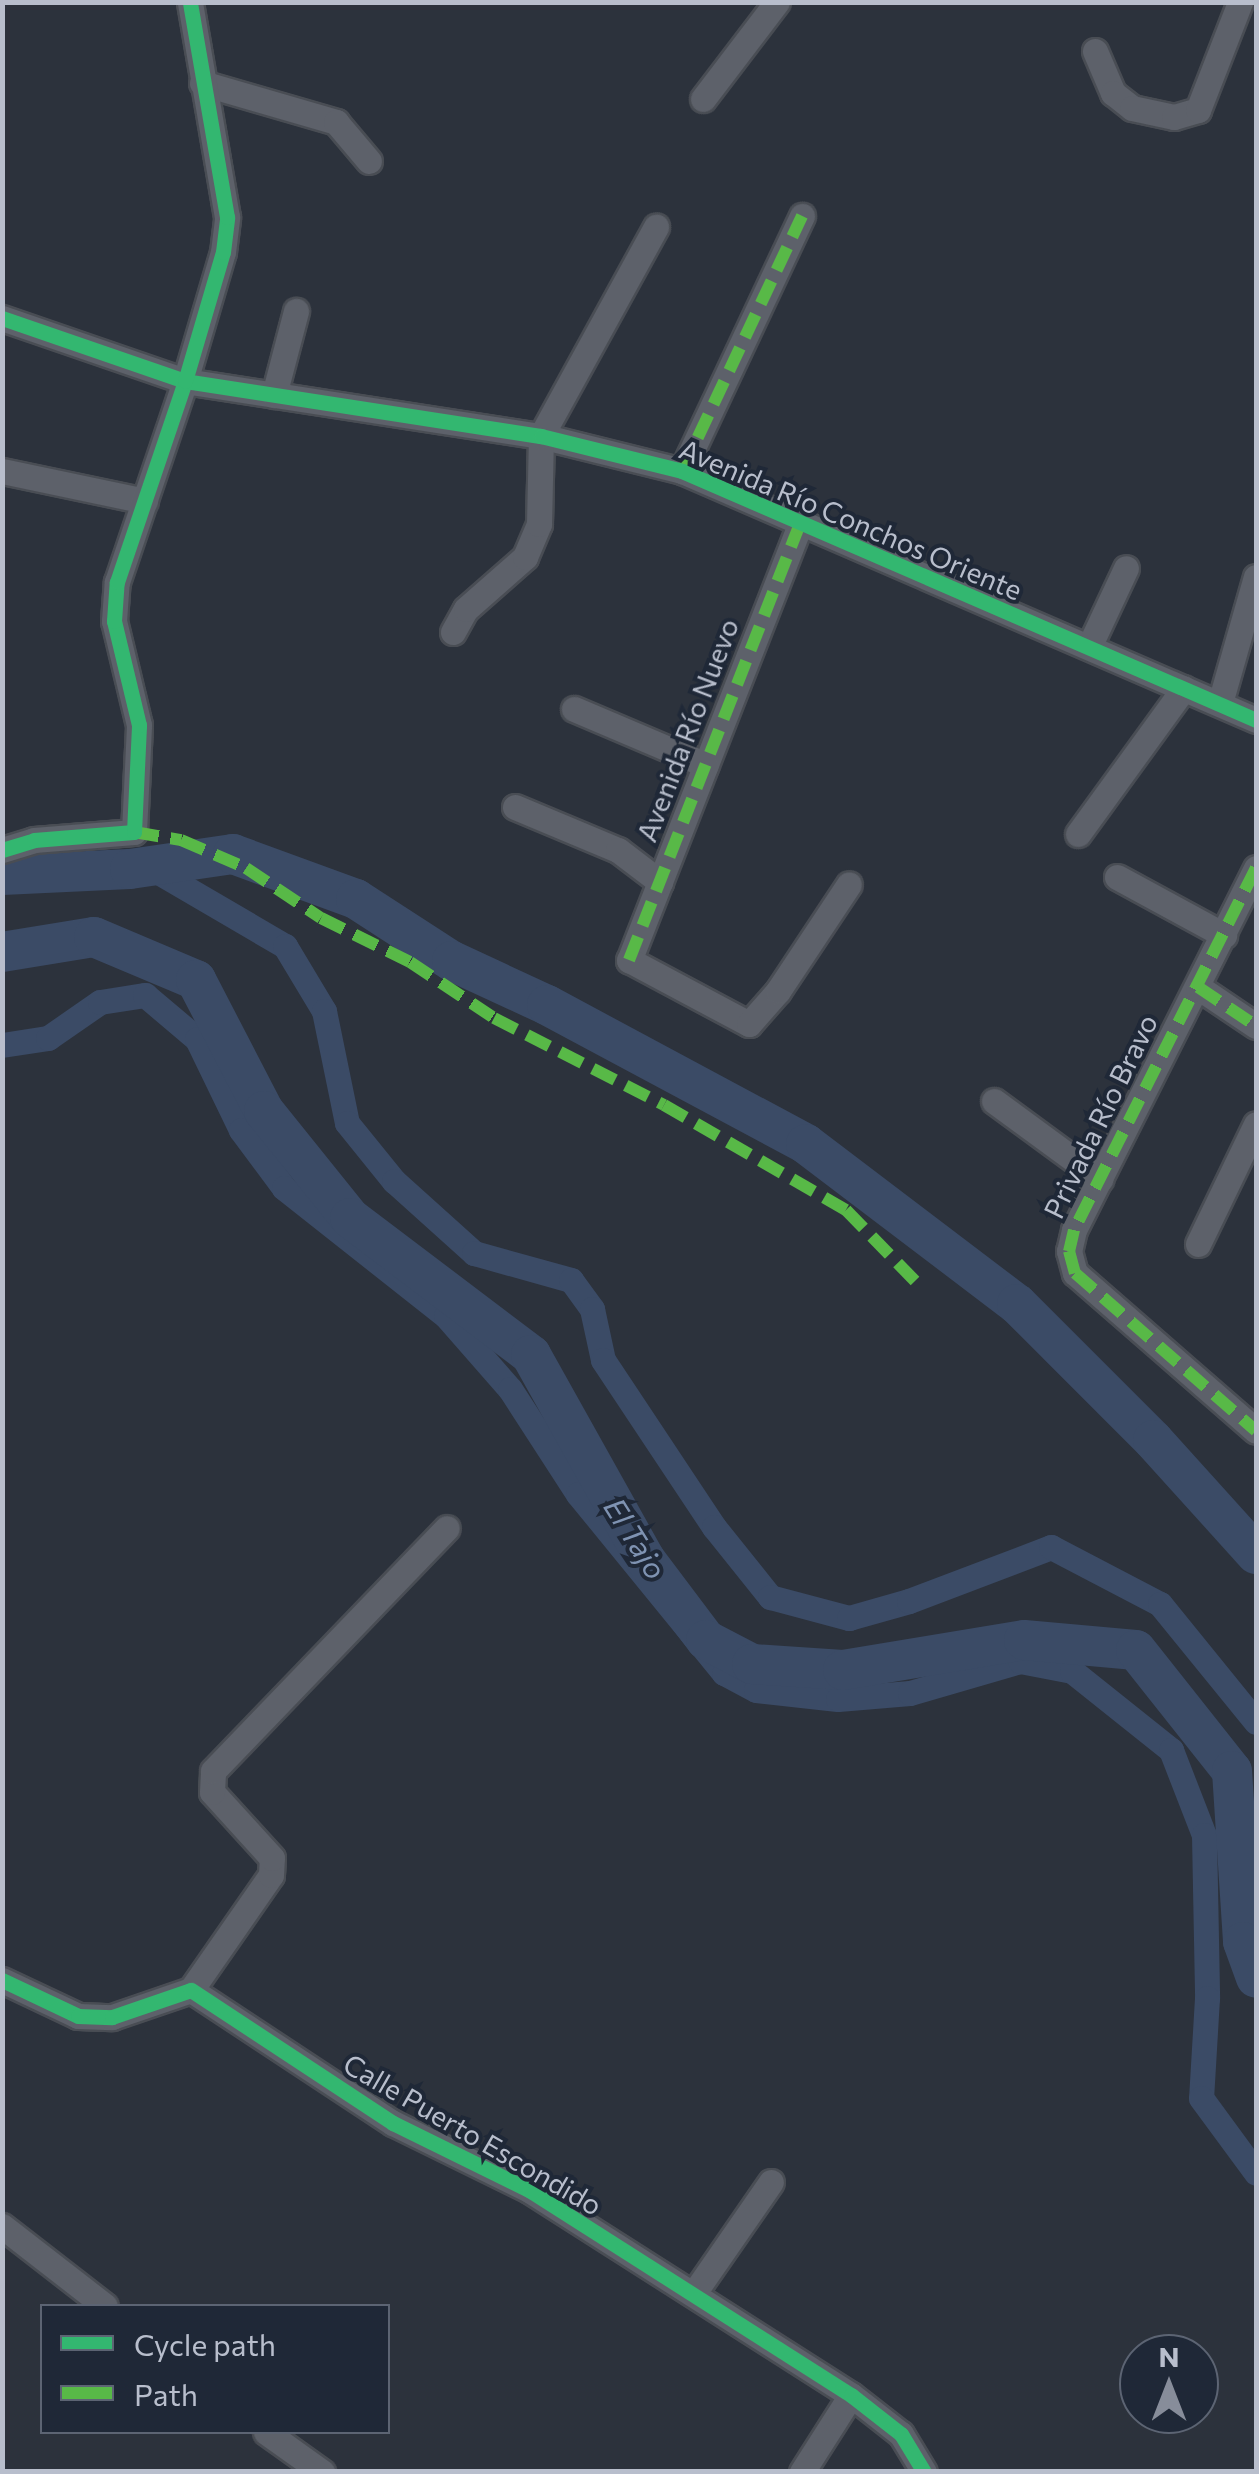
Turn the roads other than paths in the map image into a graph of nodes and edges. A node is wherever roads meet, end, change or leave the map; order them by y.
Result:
1 (190, 2) edge
2 (777, 2) edge
3 (1240, 2) edge
4 (1095, 51) dead end
5 (202, 83) junction
6 (703, 98) dead end
7 (369, 161) dead end
8 (802, 216) dead end
9 (656, 227) dead end
10 (296, 310) dead end
11 (2, 318) edge
12 (185, 381) junction
13 (274, 395) junction
14 (541, 436) junction
15 (2, 471) edge
16 (682, 472) junction
17 (145, 501) junction
18 (801, 522) junction
19 (1126, 568) dead end
20 (1256, 577) edge
21 (453, 632) dead end
22 (1089, 647) junction
23 (1184, 688) junction
24 (1220, 703) junction
25 (574, 709) dead end
26 (1256, 720) edge
27 (706, 765) junction
28 (515, 807) dead end
29 (1078, 834) dead end
30 (2, 850) edge
31 (1256, 868) edge
32 (1117, 878) dead end
33 (660, 882) junction
34 (849, 884) dead end
35 (1224, 935) junction
36 (1198, 987) junction
37 (1256, 1026) edge
38 (994, 1101) dead end
39 (1256, 1124) edge
40 (1100, 1179) junction
41 (1198, 1244) dead end
42 (1256, 1430) edge
43 (447, 1528) dead end
44 (2, 1980) edge
45 (191, 1990) junction
46 (771, 2182) dead end
47 (2, 2226) edge
48 (694, 2293) junction
49 (102, 2304) edge
50 (851, 2396) junction
51 (269, 2434) edge
52 (269, 2434) edge
53 (296, 2472) edge
54 (322, 2472) edge
55 (802, 2472) edge
56 (924, 2472) edge

1 - 5 street
2 - 6 street
3 - 4 street
5 - 7 street
5 - 12 street
8 - 16 street
9 - 14 street
10 - 13 street
11 - 12 street, Avenida Río Conchos Oriente
12 - 13 street, Avenida Río Conchos Oriente
12 - 17 street
13 - 14 street, Avenida Río Conchos Oriente
14 - 16 street, Avenida Río Conchos Oriente
14 - 21 street
15 - 17 street
16 - 18 street, Avenida Río Conchos Oriente
17 - 30 street
18 - 22 street, Avenida Río Conchos Oriente
18 - 27 street, Avenida Río Nuevo
19 - 22 street
20 - 24 street
22 - 23 street, Avenida Río Conchos Oriente
23 - 24 street, Avenida Río Conchos Oriente
23 - 29 street
24 - 26 street, Avenida Río Conchos Oriente
25 - 27 street
27 - 33 street, Avenida Río Nuevo
28 - 33 street
31 - 35 street, Privada Río Bravo
32 - 35 street
33 - 34 street, Avenida Río Nuevo
35 - 36 street, Privada Río Bravo
36 - 37 street
36 - 40 street, Privada Río Bravo
38 - 40 street
39 - 41 street
40 - 42 street, Privada Río Bravo
43 - 45 street
44 - 45 street
45 - 48 street, Calle Puerto Escondido
46 - 48 street
47 - 49 street
48 - 50 street, Calle Puerto Escondido
50 - 55 street
50 - 56 street, Calle Puerto Escondido
51 - 53 street
52 - 54 street

